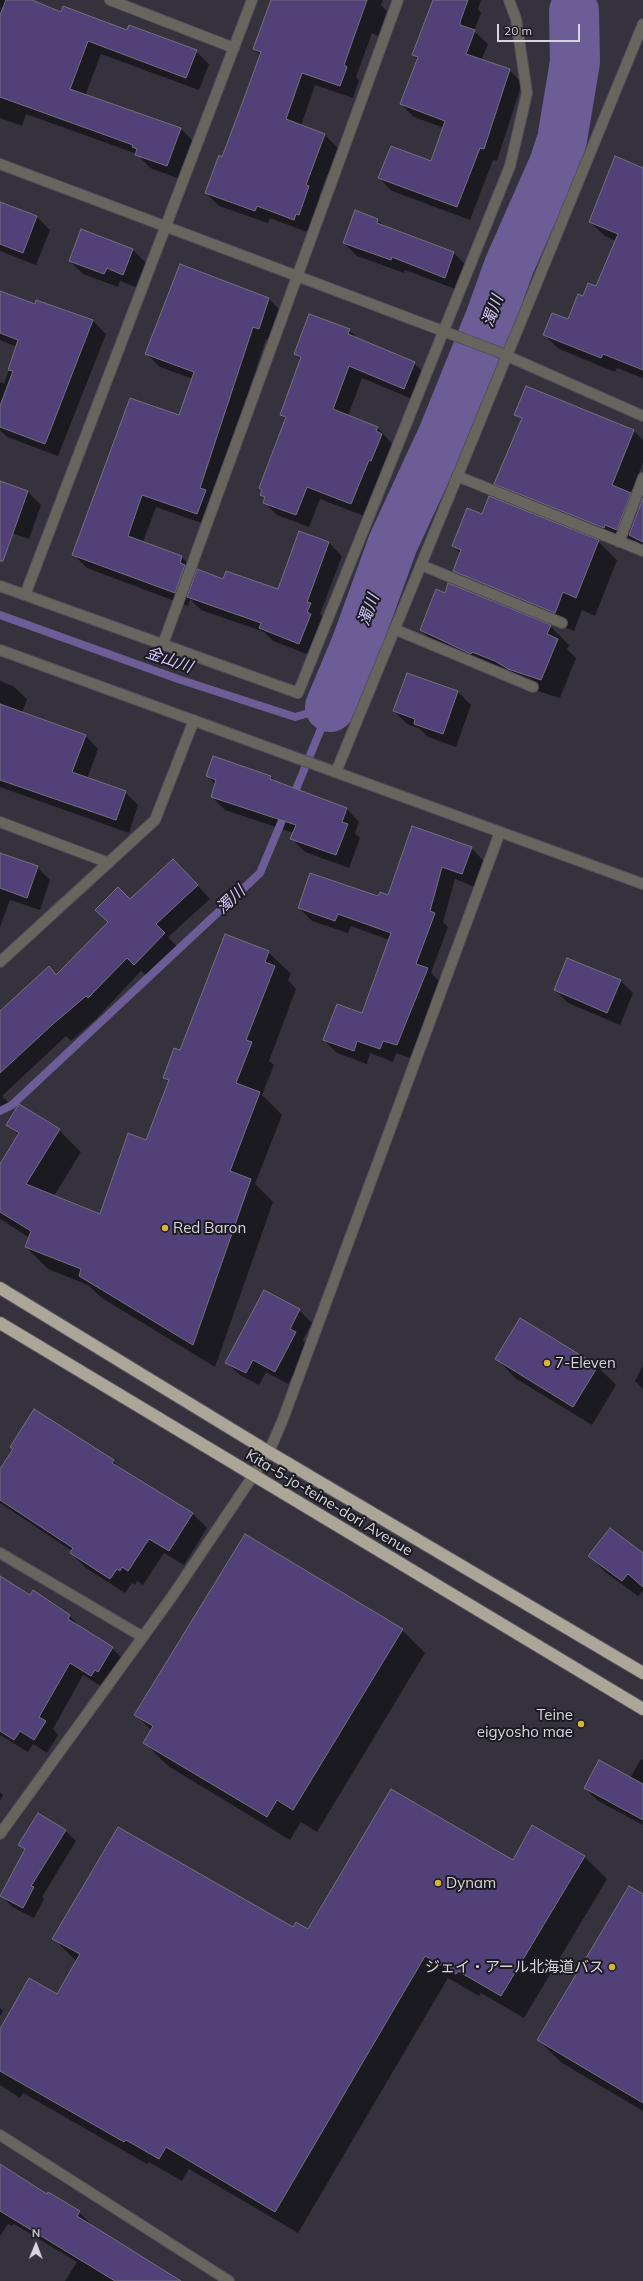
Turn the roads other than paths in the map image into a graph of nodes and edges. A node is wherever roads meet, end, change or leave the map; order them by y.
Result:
1 (110, 0) edge
2 (252, 0) edge
3 (398, 0) edge
4 (510, 0) edge
5 (643, 24) edge
6 (234, 48) junction
7 (0, 164) edge
8 (165, 226) junction
9 (299, 277) junction
10 (444, 332) junction
11 (507, 356) junction
12 (643, 416) edge
13 (457, 476) junction
14 (643, 478) edge
15 (619, 542) junction
16 (643, 551) edge
17 (421, 565) junction
18 (0, 586) edge
19 (25, 595) junction
20 (562, 623) dead end
21 (394, 629) junction
22 (163, 644) junction
23 (0, 650) edge
24 (533, 687) dead end
25 (194, 720) junction
26 (336, 772) junction
27 (0, 822) edge
28 (500, 832) junction
29 (109, 863) junction
30 (643, 884) edge
31 (0, 962) edge
32 (0, 1288) edge
33 (0, 1323) edge
34 (269, 1452) junction
35 (254, 1476) junction
36 (0, 1553) edge
37 (143, 1637) junction
38 (643, 1674) edge
39 (643, 1709) edge
40 (0, 1834) edge
41 (0, 2135) edge
42 (229, 2281) edge

1 - 6 street
2 - 6 street
3 - 9 street
4 - 10 street
5 - 11 street
6 - 8 street
7 - 8 street
8 - 9 street
8 - 19 street
9 - 10 street
9 - 22 street
10 - 11 street
10 - 22 street
11 - 12 street
11 - 13 street
13 - 15 street
13 - 17 street
14 - 15 street
15 - 16 street
17 - 20 street
17 - 21 street
18 - 19 street
19 - 22 street
21 - 24 street
21 - 26 street
23 - 25 street
25 - 26 street
25 - 29 street
26 - 28 street
27 - 29 street
28 - 30 street
28 - 34 street
29 - 31 street
32 - 34 highway, Kita-5-jo-teine-dori Avenue
33 - 35 highway, Kita-5-jo-teine-dori Avenue
34 - 35 street
34 - 38 highway, Kita-5-jo-teine-dori Avenue
35 - 37 street
35 - 39 highway, Kita-5-jo-teine-dori Avenue
36 - 37 street
37 - 40 street
41 - 42 street

